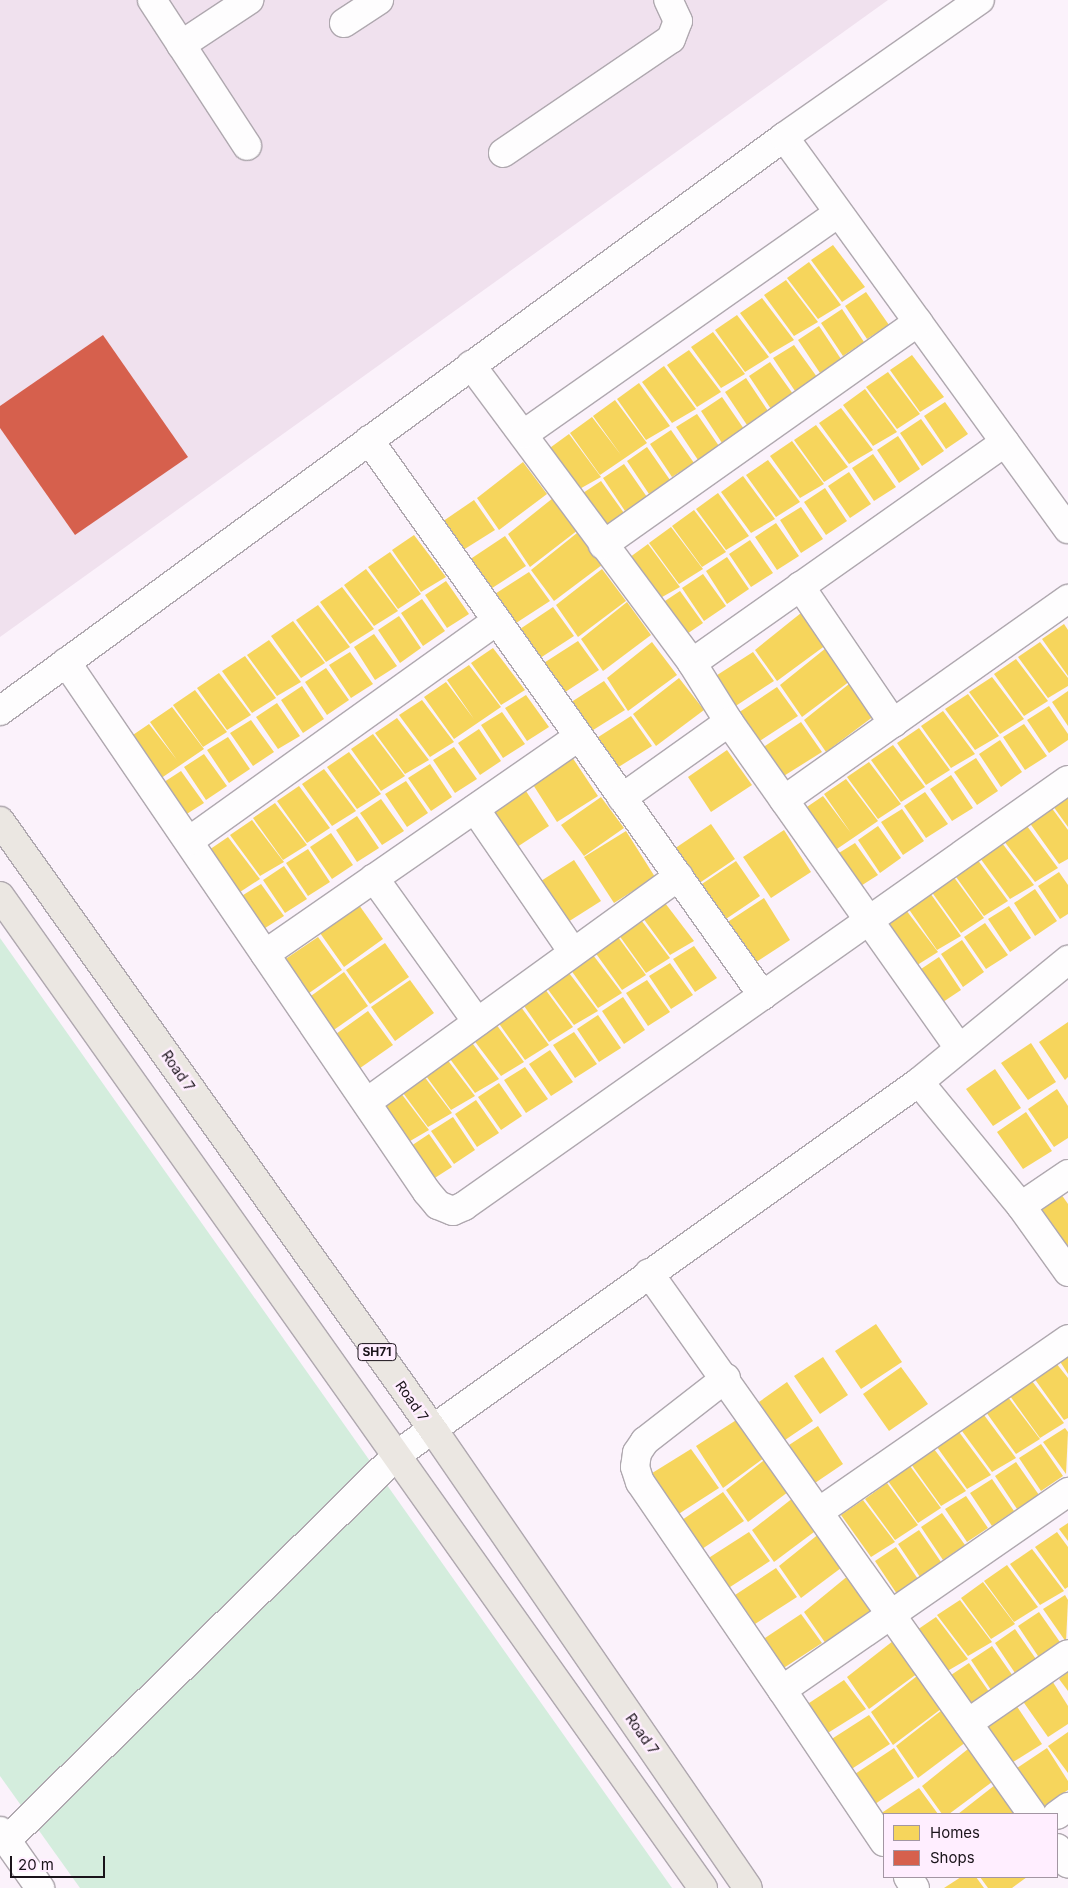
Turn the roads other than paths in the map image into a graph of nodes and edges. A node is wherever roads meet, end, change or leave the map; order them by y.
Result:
1 (152, 0) edge
2 (250, 0) edge
3 (379, 0) edge
4 (668, 0) edge
5 (980, 0) edge
6 (344, 23) dead end
7 (181, 45) junction
8 (784, 137) junction
9 (247, 146) dead end
10 (503, 153) dead end
11 (838, 213) junction
12 (918, 322) junction
13 (472, 365) junction
14 (524, 434) junction
15 (369, 440) junction
16 (1005, 442) junction
17 (1068, 529) edge
18 (602, 545) junction
19 (800, 586) junction
20 (1068, 599) edge
21 (496, 621) junction
22 (66, 662) junction
23 (692, 663) junction
24 (0, 711) edge
25 (729, 722) junction
26 (893, 723) junction
27 (578, 737) junction
28 (1068, 780) edge
29 (622, 798) junction
30 (784, 800) junction
31 (474, 809) junction
32 (0, 821) edge
33 (189, 841) junction
34 (678, 876) junction
35 (374, 878) junction
36 (0, 896) edge
37 (870, 920) junction
38 (573, 952) junction
39 (265, 954) junction
40 (1068, 960) edge
41 (763, 996) junction
42 (477, 1022) junction
43 (959, 1048) junction
44 (919, 1082) junction
45 (367, 1102) junction
46 (1068, 1174) edge
47 (1021, 1206) junction
48 (1068, 1272) edge
49 (649, 1273) junction
50 (1068, 1339) edge
51 (726, 1378) junction
52 (434, 1431) junction
53 (398, 1454) junction
54 (1068, 1492) edge
55 (820, 1511) junction
56 (892, 1614) junction
57 (1068, 1654) edge
58 (782, 1690) junction
59 (968, 1723) junction
60 (1031, 1813) edge
61 (3, 1836) edge
62 (883, 1841) edge
63 (1058, 1849) edge
64 (1068, 1864) edge
65 (40, 1888) edge
66 (704, 1888) edge
67 (748, 1888) edge

1 - 7 street
2 - 7 street
3 - 6 street
4 - 10 street
5 - 8 street
7 - 9 street
8 - 11 street
8 - 13 street
11 - 12 street
11 - 14 street
12 - 16 street
12 - 18 street
13 - 14 street
13 - 15 street
14 - 18 street
15 - 21 street
15 - 22 street
16 - 17 street
16 - 19 street
18 - 23 street
19 - 23 street
19 - 26 street
20 - 26 street
21 - 27 street
21 - 33 street
22 - 24 street
22 - 33 street
23 - 25 street
25 - 29 street
25 - 30 street
26 - 30 street
27 - 29 street
27 - 31 street
28 - 37 street
29 - 34 street
30 - 37 street
31 - 35 street
31 - 38 street
32 - 52 main road, Road 7 / SH71
33 - 39 street
34 - 38 street
34 - 41 street
35 - 39 street
35 - 42 street
36 - 53 main road, SH71
37 - 41 street
37 - 43 street
38 - 42 street
39 - 45 street
40 - 43 street
41 - 45 street
42 - 45 street
43 - 44 street
44 - 47 street
44 - 49 street
46 - 47 street
47 - 48 street
49 - 51 street
49 - 52 street
50 - 55 street
51 - 55 street
51 - 58 street
52 - 53 street
52 - 67 main road, Road 7 / SH71
53 - 61 street
53 - 66 main road, SH71
54 - 56 street
55 - 56 street
56 - 58 street
56 - 59 street
57 - 59 street
58 - 62 street
59 - 60 street
61 - 65 street
63 - 64 street

